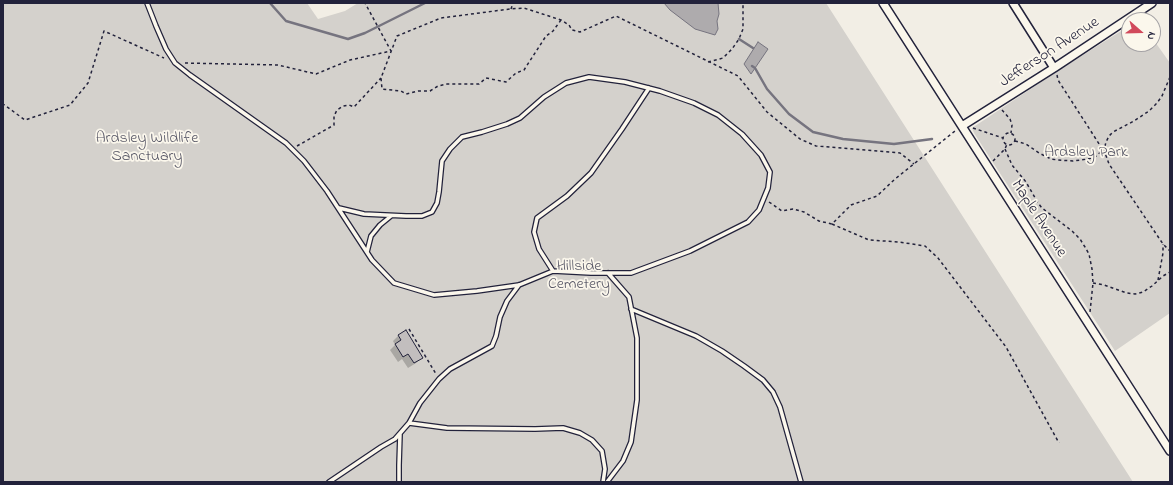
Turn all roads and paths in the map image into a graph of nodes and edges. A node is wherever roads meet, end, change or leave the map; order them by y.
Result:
1 (147, 3) edge
2 (365, 3) edge
3 (513, 3) edge
4 (743, 3) edge
5 (883, 3) edge
6 (1013, 3) edge
7 (1149, 4) edge
8 (510, 9) junction
9 (561, 20) junction
10 (391, 51) junction
11 (708, 62) junction
12 (175, 63) junction
13 (1055, 70) junction
14 (1170, 77) edge
15 (381, 78) junction
16 (648, 88) junction
17 (3, 105) edge
18 (1001, 108) dead end
19 (962, 126) junction
20 (972, 128) dead end
21 (1011, 133) junction
22 (1004, 138) junction
23 (1015, 141) junction
24 (1007, 144) junction
25 (1005, 149) junction
26 (292, 150) junction
27 (1104, 150) junction
28 (992, 161) dead end
29 (914, 164) junction
30 (764, 199) junction
31 (339, 208) junction
32 (391, 216) junction
33 (832, 224) junction
34 (1163, 244) junction
35 (1170, 251) edge
36 (367, 252) junction
37 (553, 271) junction
38 (1170, 272) edge
39 (608, 273) junction
40 (1158, 281) junction
41 (1093, 283) junction
42 (519, 285) junction
43 (631, 309) junction
44 (1090, 312) dead end
45 (409, 329) dead end
46 (439, 379) junction
47 (409, 423) junction
48 (400, 434) junction
49 (1059, 443) dead end
50 (1170, 450) edge
51 (329, 482) edge
52 (399, 482) edge
53 (603, 482) edge
54 (607, 482) edge
55 (801, 482) edge

1 - 12 lane
2 - 10 path
3 - 8 path
4 - 11 path
5 - 19 street, Maple Avenue
6 - 13 street
7 - 13 street, Jefferson Avenue
8 - 9 path
8 - 10 path
9 - 11 path
9 - 15 path
10 - 12 path
10 - 15 path
11 - 29 path
12 - 17 path
12 - 26 lane
13 - 19 street, Jefferson Avenue
13 - 27 path
14 - 27 path
15 - 26 path
16 - 30 lane
16 - 32 lane
16 - 37 lane
18 - 21 path
19 - 29 path
19 - 50 street, Maple Avenue
20 - 22 path
21 - 22 path
21 - 23 path
22 - 24 path
23 - 24 path
23 - 27 path
24 - 25 path
25 - 28 path
25 - 41 path
26 - 31 lane
27 - 34 path
29 - 33 path
30 - 33 path
30 - 39 lane
31 - 32 lane
31 - 36 lane
32 - 36 lane
33 - 49 path
34 - 35 path
34 - 40 path
36 - 42 lane
37 - 39 lane
37 - 42 lane
38 - 40 path
39 - 43 lane
40 - 41 path
41 - 44 path
42 - 46 lane
43 - 54 lane
43 - 55 lane
45 - 46 path
46 - 47 lane
47 - 48 lane
47 - 53 lane
48 - 51 lane
48 - 52 lane

